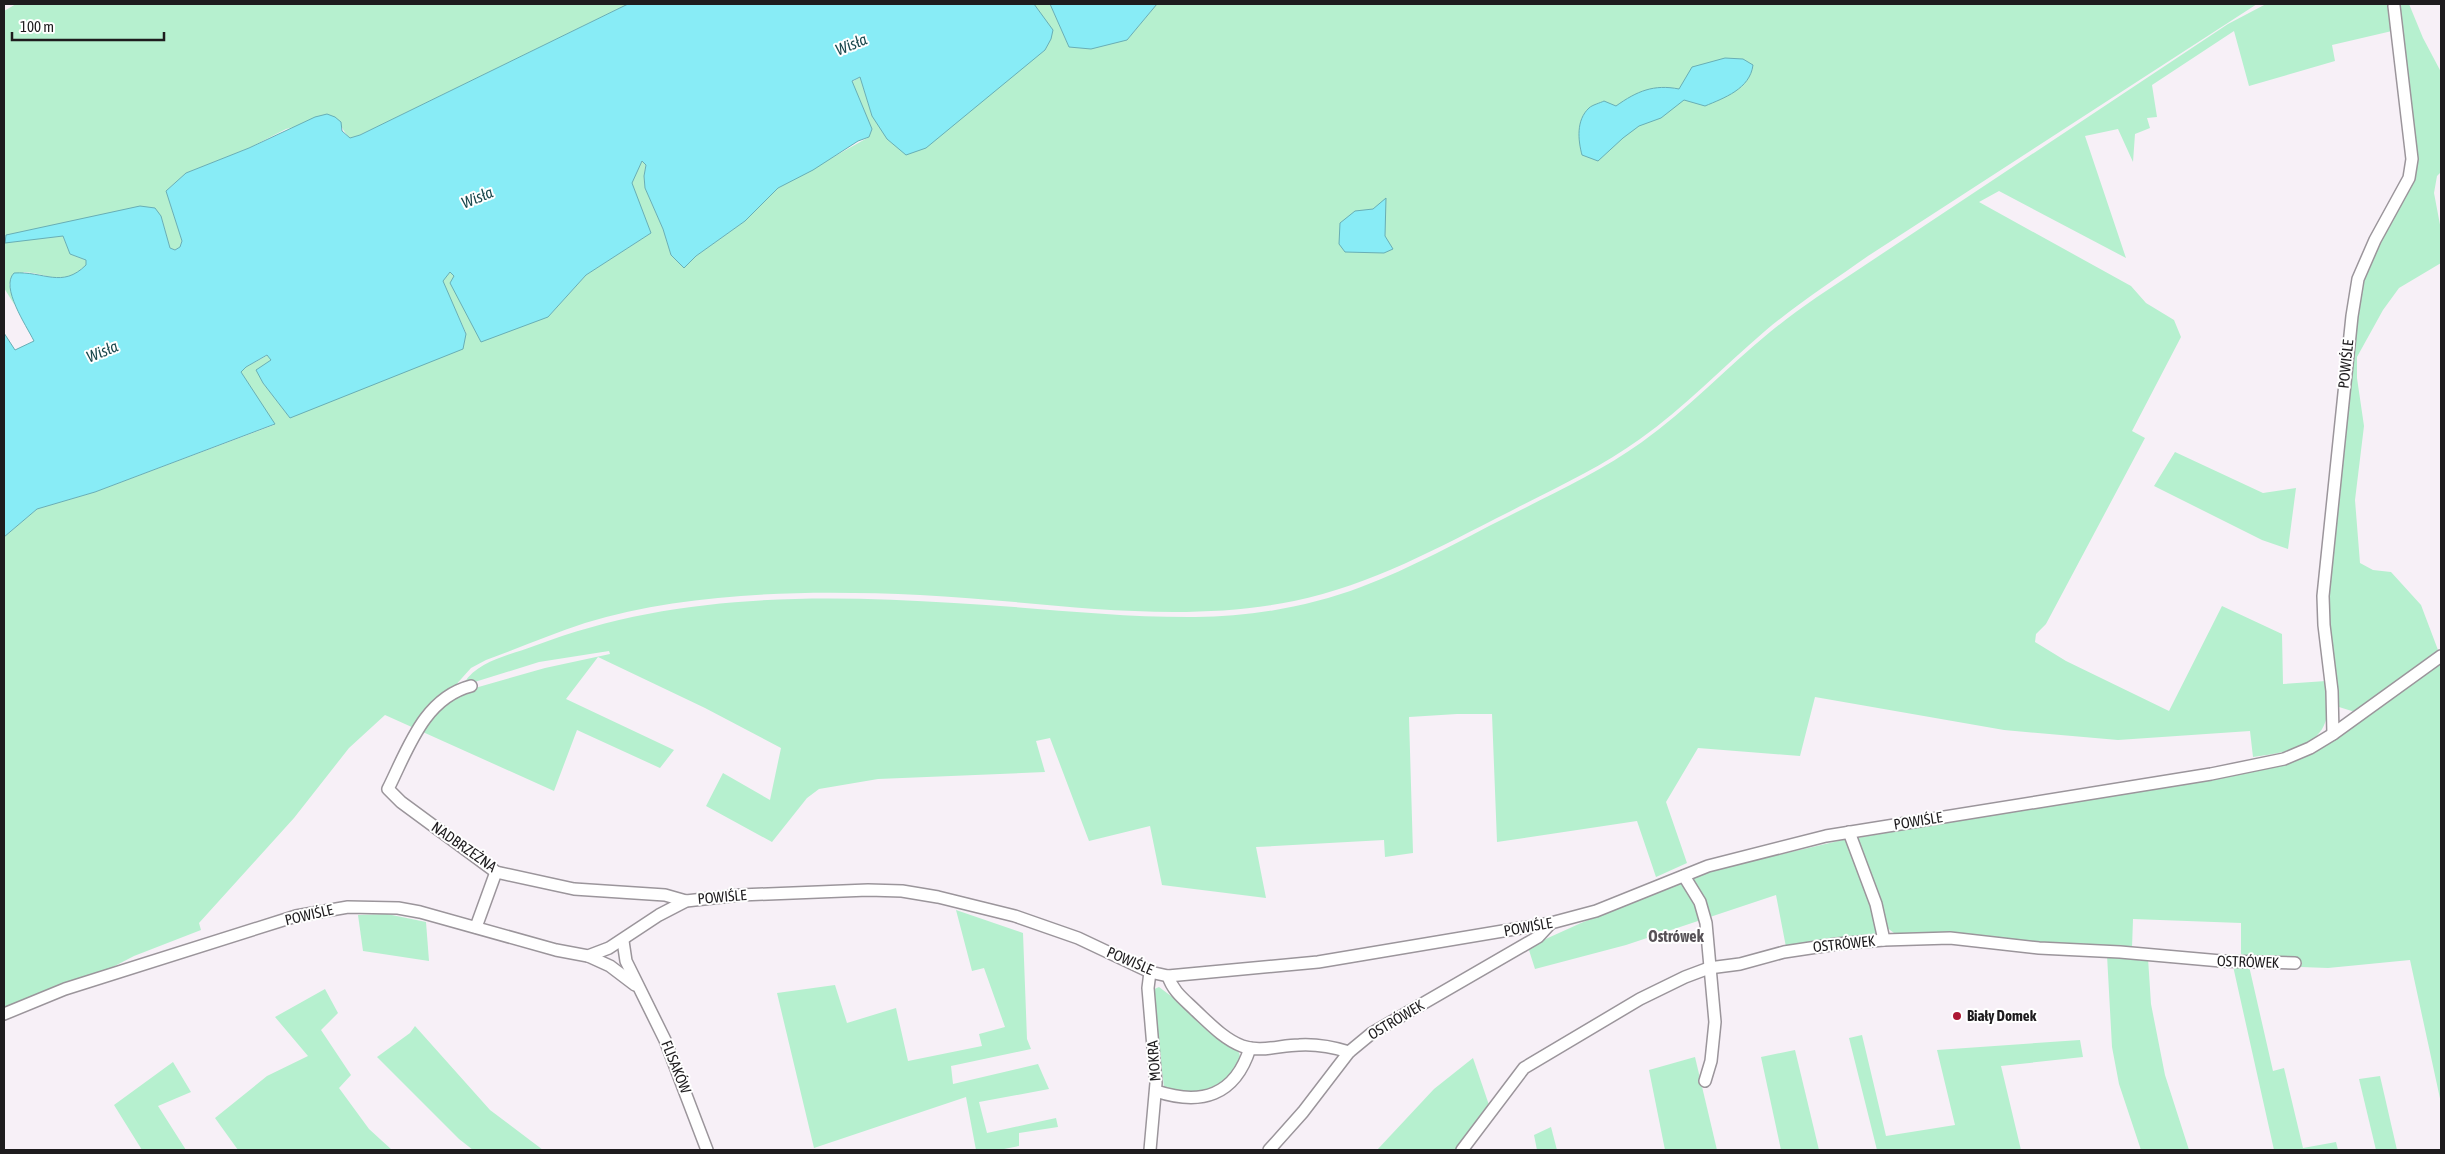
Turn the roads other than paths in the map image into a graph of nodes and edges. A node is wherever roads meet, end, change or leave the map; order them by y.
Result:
1 (2394, 6) dead end
2 (2441, 656) edge
3 (471, 686) dead end
4 (2333, 734) junction
5 (1849, 832) junction
6 (496, 872) junction
7 (1684, 876) junction
8 (686, 901) junction
9 (1550, 923) junction
10 (476, 927) junction
11 (622, 940) junction
12 (1884, 940) junction
13 (588, 956) junction
14 (2294, 963) dead end
15 (1708, 968) junction
16 (1150, 972) junction
17 (1168, 976) junction
18 (638, 987) junction
19 (4, 1014) edge
20 (1250, 1048) junction
21 (1349, 1052) junction
22 (1705, 1081) dead end
23 (1156, 1091) junction
24 (707, 1150) edge
25 (1150, 1150) edge
26 (1269, 1150) edge
27 (1462, 1150) edge

1 - 4 street, POWIŚLE
2 - 4 street, POWIŚLE
3 - 6 street, NADBRZEŻNA
4 - 5 street, POWIŚLE
5 - 7 street, POWIŚLE
5 - 12 street
6 - 8 street, NADBRZEŻNA
6 - 10 street
7 - 9 street, POWIŚLE
7 - 15 street
8 - 11 street, POWIŚLE
8 - 16 street, POWIŚLE
9 - 17 street, POWIŚLE
9 - 21 street, OSTRÓWEK
10 - 13 street, POWIŚLE
10 - 19 street, POWIŚLE
11 - 13 street, POWIŚLE
11 - 18 street, FLISAKÓW
12 - 14 street, OSTRÓWEK
12 - 15 street, OSTRÓWEK
13 - 18 street, FLISAKÓW
15 - 22 street
15 - 27 street, OSTRÓWEK
16 - 17 street, POWIŚLE
16 - 23 street, MOKRA
17 - 20 street
18 - 24 street, FLISAKÓW
20 - 21 street
20 - 23 street
21 - 26 street, OSTRÓWEK
23 - 25 street, MOKRA

